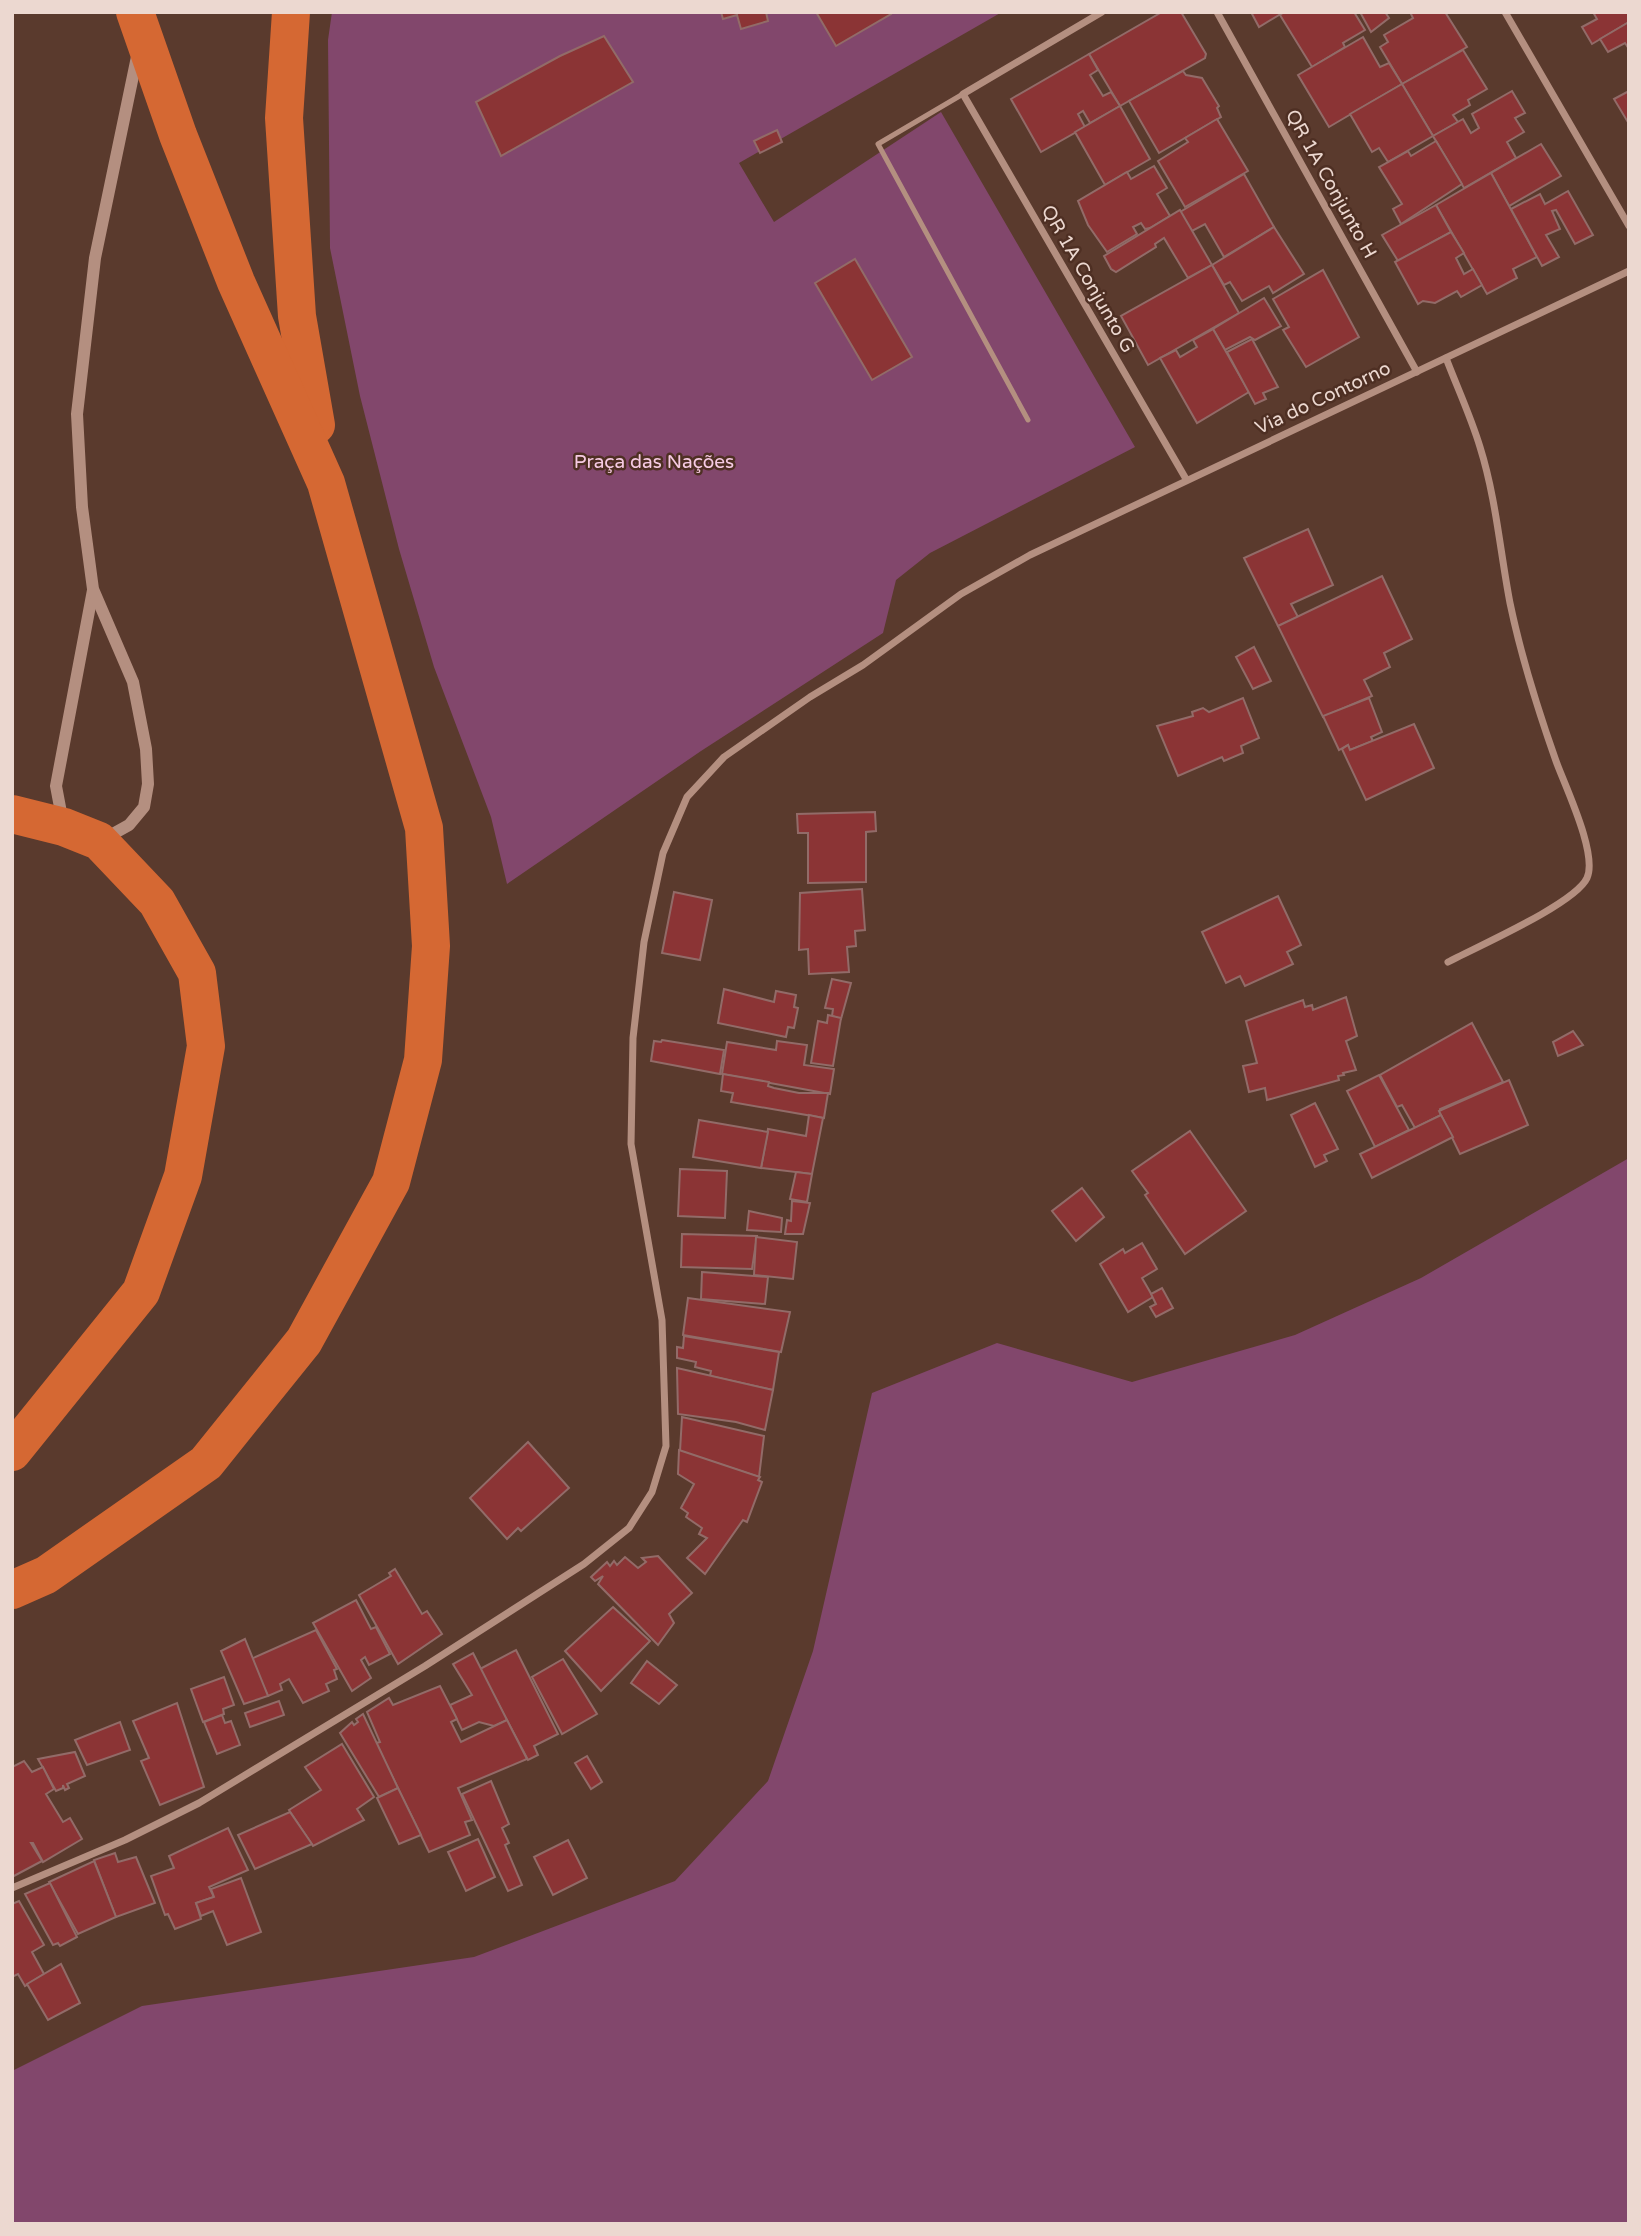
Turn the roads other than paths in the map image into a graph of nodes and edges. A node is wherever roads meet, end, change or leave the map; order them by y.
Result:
1 (135, 12) edge
2 (146, 12) edge
3 (291, 12) edge
4 (1102, 12) edge
5 (1217, 12) edge
6 (1505, 12) edge
7 (962, 94) junction
8 (1629, 226) edge
9 (1629, 271) edge
10 (1446, 358) junction
11 (1417, 372) junction
12 (1028, 420) dead end
13 (1186, 479) junction
14 (326, 483) junction
15 (93, 589) junction
16 (12, 814) edge
17 (64, 827) junction
18 (99, 841) junction
19 (1448, 962) dead end
20 (12, 1452) edge
21 (12, 1590) edge
22 (12, 1888) edge

1 - 14 highway
2 - 15 street
3 - 14 highway
4 - 7 street
5 - 11 street, QR 1A Conjunto H
6 - 8 street
7 - 12 lane
7 - 13 street, QR 1A Conjunto G
9 - 10 street, Via do Contorno
10 - 11 street, Via do Contorno
10 - 19 street
11 - 13 street, Via do Contorno
13 - 22 street, Via do Contorno
14 - 21 highway
15 - 17 street
15 - 18 street
16 - 17 highway
17 - 18 highway
18 - 20 highway

